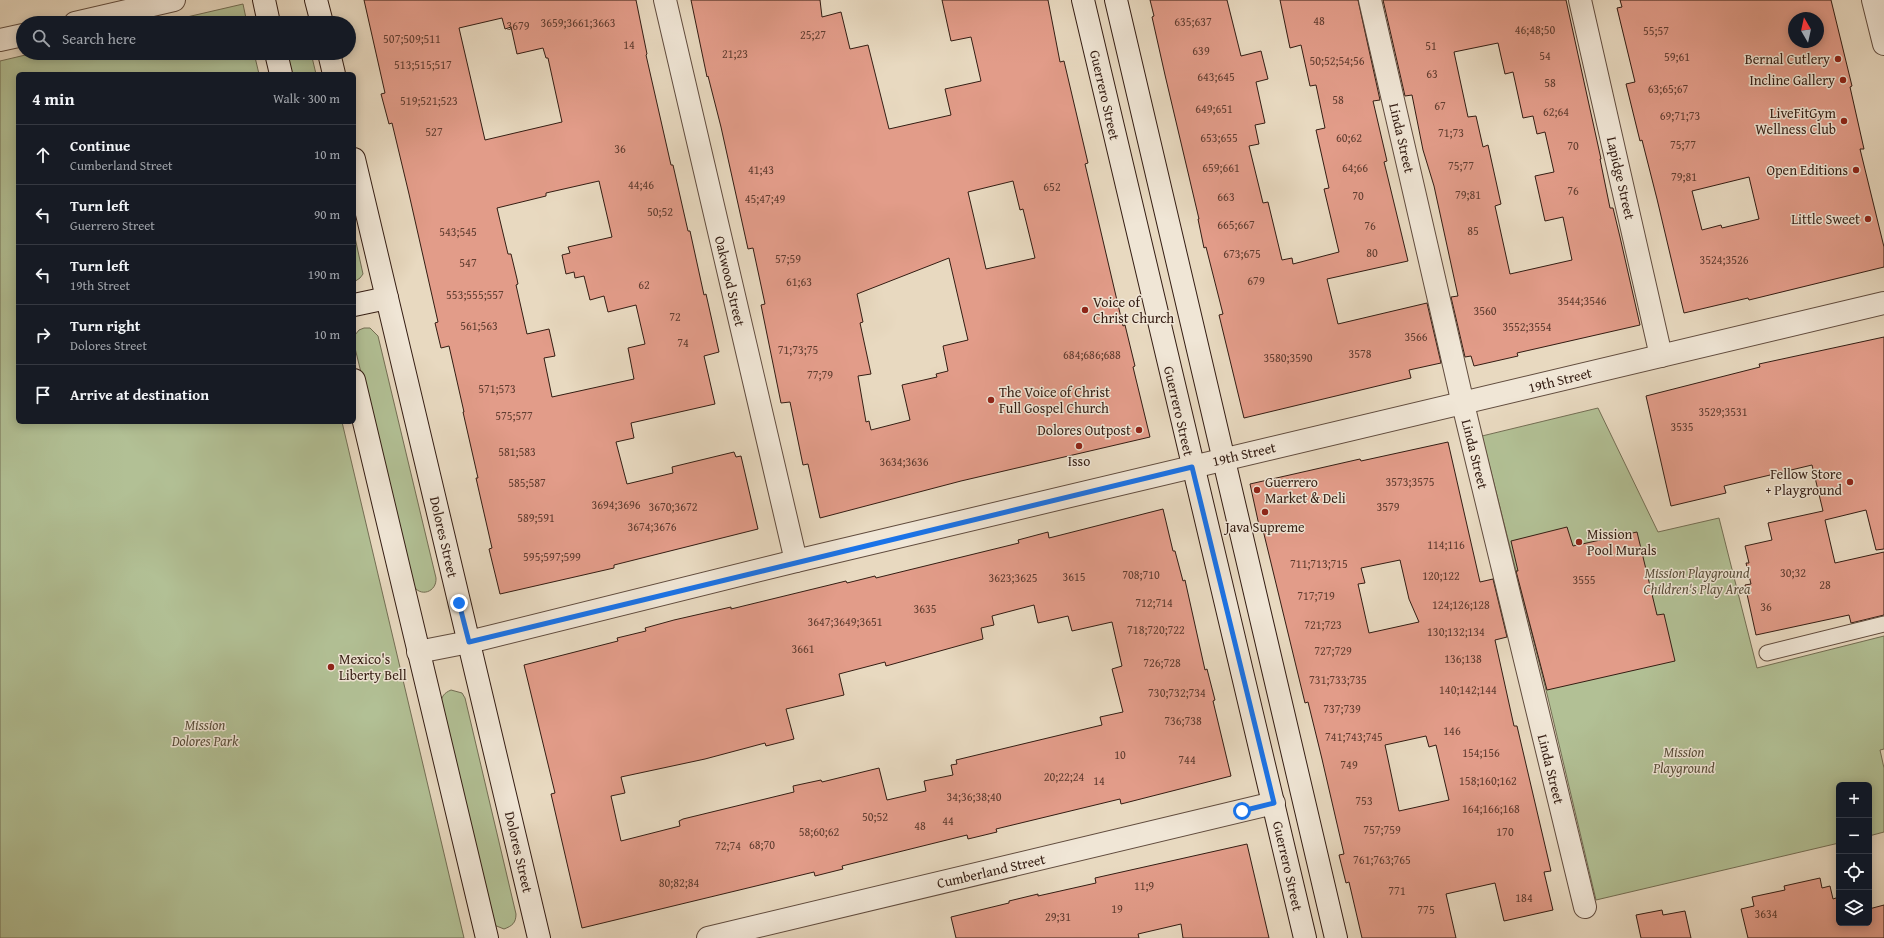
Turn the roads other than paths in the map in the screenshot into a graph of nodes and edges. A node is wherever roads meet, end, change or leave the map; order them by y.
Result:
1 (174, 0) edge
2 (264, 0) edge
3 (316, 0) edge
4 (665, 0) edge
5 (1083, 0) edge
6 (1116, 0) edge
7 (1370, 0) edge
8 (1580, 0) edge
9 (1873, 0) edge
10 (105, 16) edge
11 (267, 16) edge
12 (320, 16) edge
13 (16, 37) edge
14 (0, 40) edge
15 (1884, 44) edge
16 (278, 60) edge
17 (331, 60) edge
18 (281, 72) edge
19 (334, 72) edge
20 (356, 167) edge
21 (387, 298) junction
22 (1884, 303) edge
23 (356, 305) edge
24 (1661, 356) junction
25 (356, 388) edge
26 (1463, 404) junction
27 (1223, 459) junction
28 (1192, 467) junction
29 (796, 562) junction
30 (1884, 624) edge
31 (469, 642) junction
32 (418, 652) junction
33 (1767, 653) dead end
34 (1274, 803) junction
35 (1585, 907) dead end
36 (487, 938) edge
37 (539, 938) edge
38 (708, 938) edge
39 (1305, 938) edge
40 (1336, 938) edge

1 - 10 street
2 - 11 street
3 - 12 street
4 - 29 street, Oakwood Street
5 - 28 street, Guerrero Street
6 - 27 street
7 - 26 street, Linda Street
8 - 24 street, Lapidge Street
9 - 15 street
13 - 14 street
16 - 18 street
17 - 19 street
20 - 21 street, Dolores Street
21 - 23 street
21 - 31 street, Dolores Street
22 - 24 street, 19th Street
24 - 26 street, 19th Street
25 - 32 street
26 - 27 street, 19th Street
26 - 35 street, Linda Street
27 - 28 street, 19th Street
27 - 40 street
28 - 29 street, 19th Street
28 - 34 street, Guerrero Street
29 - 31 street, 19th Street
30 - 33 lane
31 - 32 street, 19th Street
31 - 37 street, Dolores Street
32 - 36 street
34 - 38 street, Cumberland Street
34 - 39 street, Guerrero Street

